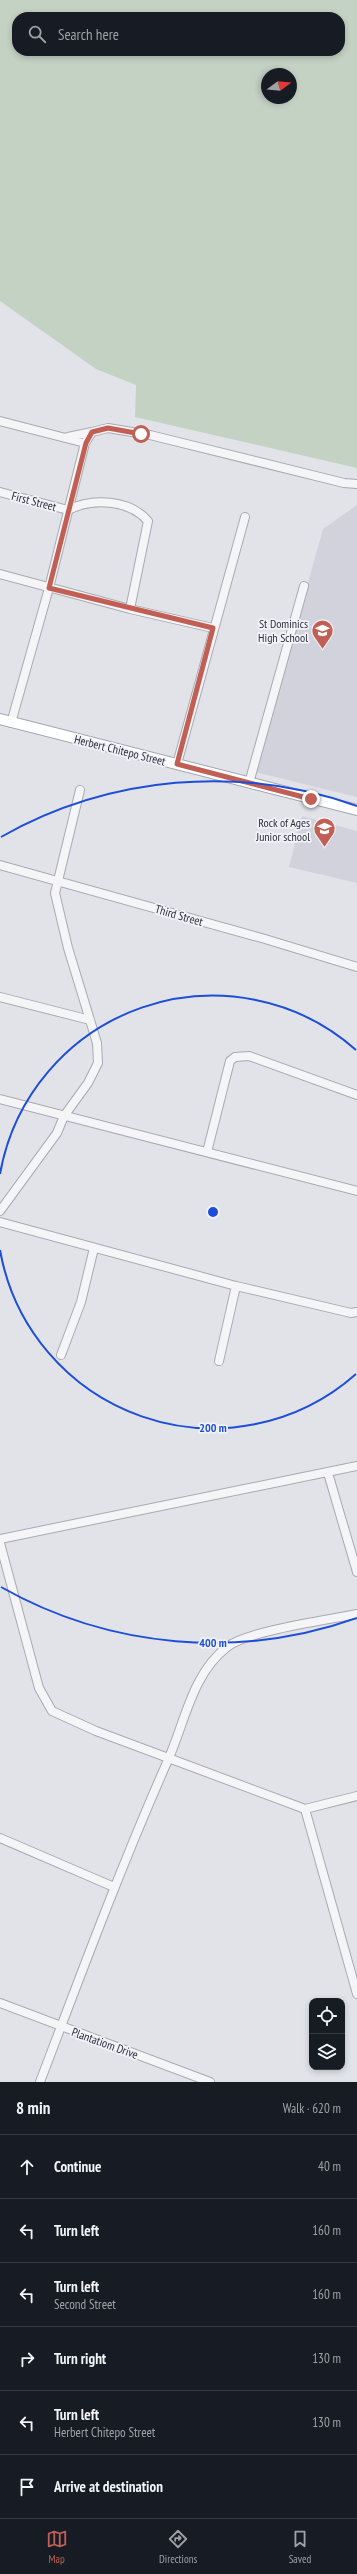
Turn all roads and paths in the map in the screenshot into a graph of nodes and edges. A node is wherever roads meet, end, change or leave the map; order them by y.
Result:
1 (0, 420) edge
2 (92, 432) junction
3 (66, 437) junction
4 (86, 443) junction
5 (357, 484) edge
6 (0, 492) edge
7 (68, 510) junction
8 (245, 517) dead end
9 (0, 574) edge
10 (304, 586) dead end
11 (49, 588) junction
12 (130, 609) junction
13 (213, 628) junction
14 (0, 719) edge
15 (12, 723) junction
16 (177, 764) junction
17 (249, 783) junction
18 (80, 790) dead end
19 (357, 810) edge
20 (0, 865) edge
21 (57, 881) junction
22 (357, 967) edge
23 (0, 997) edge
24 (90, 1020) junction
25 (357, 1095) edge
26 (0, 1099) edge
27 (64, 1116) junction
28 (208, 1152) junction
29 (357, 1191) edge
30 (0, 1211) edge
31 (0, 1222) edge
32 (94, 1248) junction
33 (236, 1286) junction
34 (357, 1312) edge
35 (61, 1355) dead end
36 (219, 1361) dead end
37 (357, 1466) edge
38 (328, 1473) junction
39 (0, 1539) edge
40 (0, 1543) edge
41 (357, 1572) edge
42 (357, 1614) edge
43 (169, 1759) junction
44 (357, 1796) edge
45 (305, 1809) junction
46 (0, 1838) edge
47 (114, 1888) junction
48 (357, 1994) edge
49 (0, 2003) edge
50 (61, 2027) junction
51 (40, 2082) edge
52 (210, 2082) edge

1 - 3 street
2 - 3 street
2 - 4 street
2 - 5 street
3 - 4 street
4 - 7 street
6 - 7 street, First Street
7 - 11 street
7 - 12 street
8 - 13 street
9 - 11 street
10 - 17 street
11 - 12 street
11 - 15 street
12 - 13 street
13 - 16 street
14 - 15 main road, Herbert Chitepo Street
15 - 16 main road, Herbert Chitepo Street
16 - 17 main road, Herbert Chitepo Street
17 - 19 main road, Herbert Chitepo Street
18 - 21 street
20 - 21 street, Third Street
21 - 22 street, Third Street
21 - 24 street
23 - 24 street
24 - 27 street
25 - 28 street
26 - 27 street
27 - 28 street
27 - 30 street
28 - 29 street
31 - 32 street
32 - 33 street
32 - 35 street
33 - 34 street
33 - 36 street
37 - 38 street
38 - 39 street
38 - 41 street
40 - 43 street
42 - 43 street
43 - 45 street
43 - 47 street
44 - 45 street
45 - 48 street
46 - 47 street
47 - 50 street
49 - 50 street, Plantatiom Drive
50 - 51 street
50 - 52 street, Plantatiom Drive

